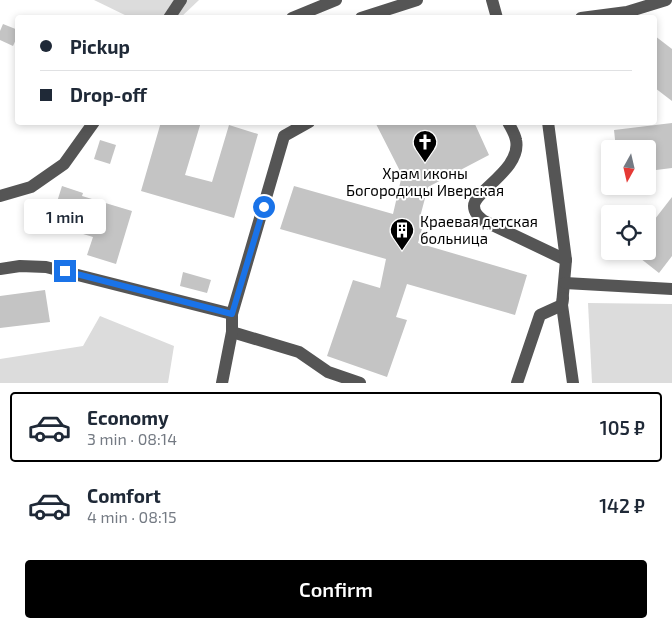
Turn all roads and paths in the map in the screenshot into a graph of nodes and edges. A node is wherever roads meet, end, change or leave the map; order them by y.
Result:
1 (181, 0) edge
2 (336, 0) edge
3 (417, 0) edge
4 (492, 0) edge
5 (666, 0) edge
6 (627, 6) edge
7 (171, 15) edge
8 (299, 15) edge
9 (370, 15) edge
10 (496, 15) edge
11 (592, 15) edge
12 (92, 125) edge
13 (286, 125) edge
14 (304, 125) edge
15 (510, 125) edge
16 (548, 125) edge
17 (284, 136) junction
18 (0, 196) edge
19 (566, 260) junction
20 (0, 269) edge
21 (565, 283) junction
22 (672, 289) edge
23 (562, 305) junction
24 (232, 314) junction
25 (232, 332) junction
26 (222, 383) edge
27 (360, 383) edge
28 (517, 383) edge
29 (573, 383) edge

1 - 7 lane
2 - 8 lane
3 - 9 lane
4 - 10 lane
5 - 6 lane
6 - 11 lane
12 - 18 lane
13 - 17 lane
14 - 17 lane
15 - 19 lane
16 - 19 lane
17 - 24 lane
19 - 21 lane
20 - 24 lane
21 - 22 lane
21 - 23 lane
23 - 28 lane
23 - 29 lane
24 - 25 lane
25 - 26 lane
25 - 27 lane

